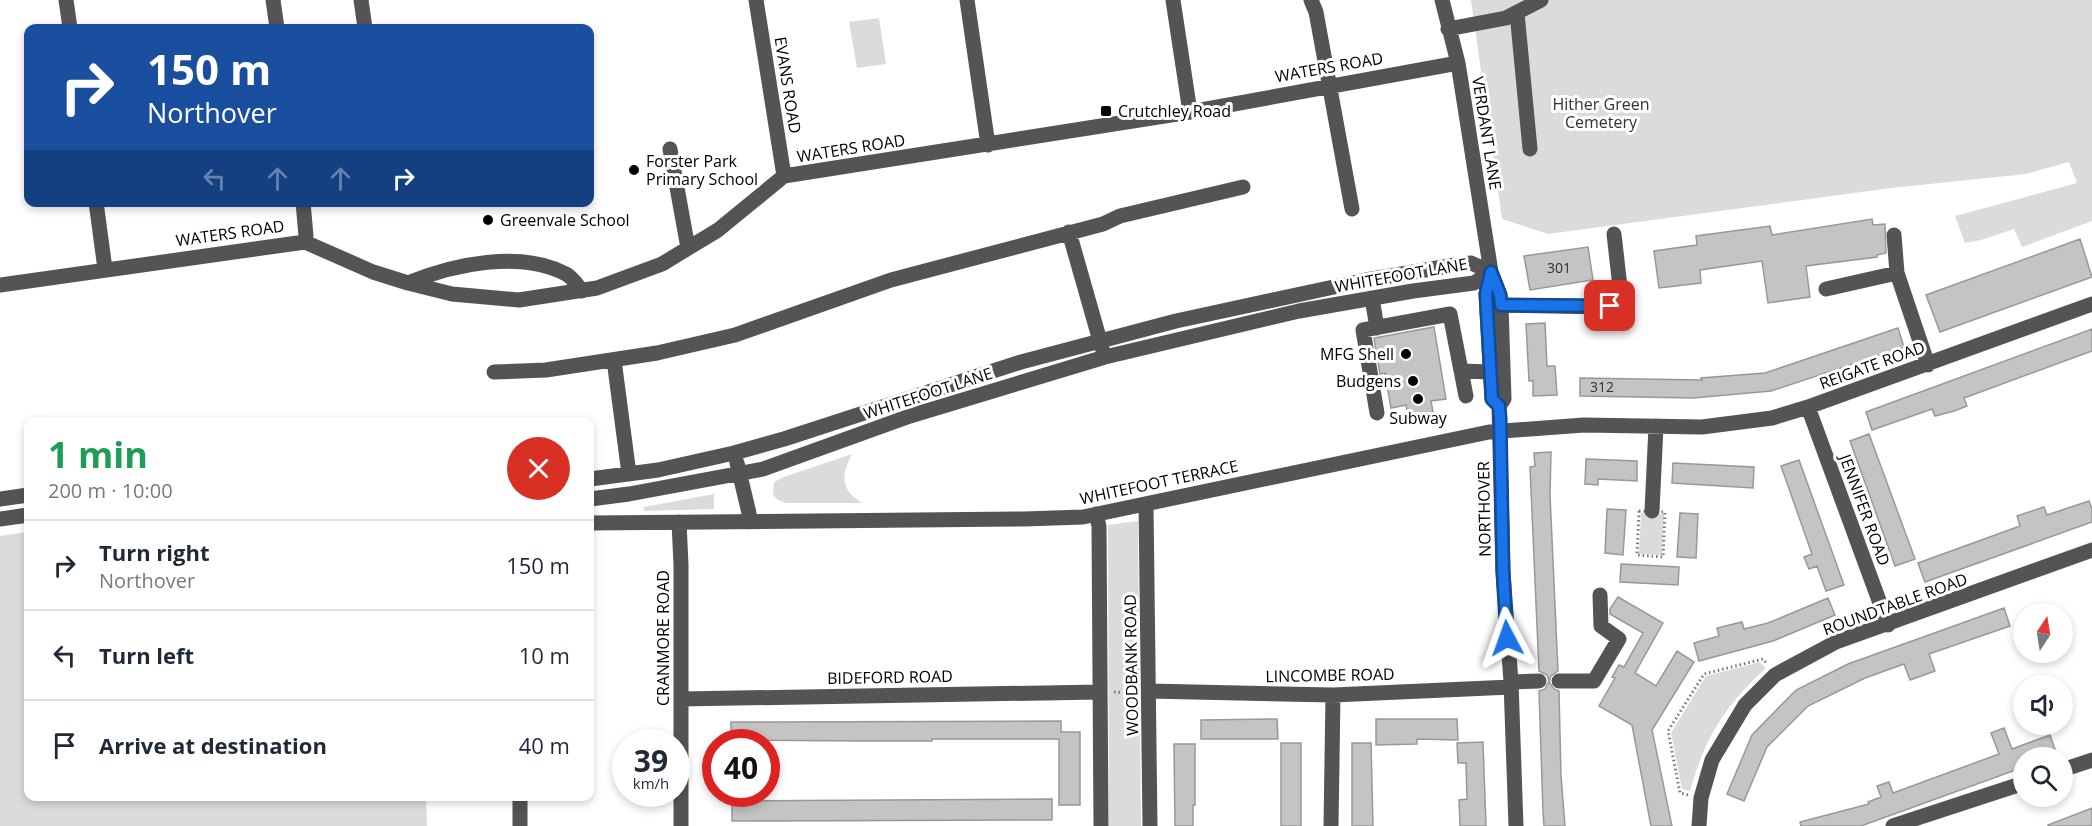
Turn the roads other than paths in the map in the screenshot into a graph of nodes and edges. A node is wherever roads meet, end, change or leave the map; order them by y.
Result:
1 (66, 0) edge
2 (273, 0) edge
3 (360, 0) edge
4 (756, 0) edge
5 (967, 0) edge
6 (1173, 0) edge
7 (1311, 0) edge
8 (1442, 0) edge
9 (1541, 0) edge
10 (1517, 13) junction
11 (69, 24) edge
12 (276, 24) edge
13 (364, 24) edge
14 (1448, 29) junction
15 (1458, 63) junction
16 (1329, 85) junction
17 (1190, 112) junction
18 (988, 145) junction
19 (670, 149) dead end
20 (1530, 149) dead end
21 (784, 177) junction
22 (1243, 187) dead end
23 (97, 207) edge
24 (303, 207) edge
25 (1352, 209) dead end
26 (1069, 232) junction
27 (1614, 234) dead end
28 (1894, 235) dead end
29 (305, 242) junction
30 (688, 248) junction
31 (105, 269) junction
32 (1491, 272) junction
33 (1897, 273) junction
34 (408, 283) junction
35 (0, 285) edge
36 (1826, 289) dead end
37 (582, 291) junction
38 (1372, 298) junction
39 (2092, 304) edge
40 (1501, 305) junction
41 (1377, 328) junction
42 (1100, 340) junction
43 (1105, 357) junction
44 (614, 360) junction
45 (1928, 364) junction
46 (1461, 371) junction
47 (494, 372) dead end
48 (1491, 372) junction
49 (1466, 396) dead end
50 (1499, 406) junction
51 (1808, 407) junction
52 (1377, 413) dead end
53 (1656, 426) junction
54 (1500, 430) junction
55 (734, 453) junction
56 (740, 473) junction
57 (629, 474) junction
58 (594, 478) edge
59 (24, 496) edge
60 (594, 498) edge
61 (0, 499) edge
62 (1146, 504) junction
63 (1652, 511) road end
64 (1096, 514) junction
65 (24, 515) edge
66 (0, 519) edge
67 (679, 522) junction
68 (748, 522) junction
69 (594, 523) edge
70 (2092, 550) edge
71 (1600, 595) dead end
72 (1888, 625) junction
73 (1539, 681) dead end
74 (1559, 681) dead end
75 (1511, 685) junction
76 (1100, 692) junction
77 (1149, 692) junction
78 (1333, 695) junction
79 (681, 699) junction
80 (2092, 760) edge
81 (2073, 766) edge
82 (2013, 787) edge
83 (520, 801) edge
84 (520, 826) edge
85 (681, 826) edge
86 (1101, 826) edge
87 (1150, 826) edge
88 (1331, 826) edge
89 (1516, 826) edge
90 (1699, 826) edge
91 (1893, 826) edge

1 - 11 street
2 - 12 street
3 - 13 street
4 - 21 street, EVANS ROAD
5 - 18 street
6 - 17 street
7 - 16 street
8 - 14 street, VERDANT LANE
9 - 10 street
10 - 14 street
10 - 20 street
14 - 15 street, VERDANT LANE
15 - 16 street, WATERS ROAD
15 - 32 street, VERDANT LANE
16 - 17 street, WATERS ROAD
16 - 25 street
17 - 18 street, WATERS ROAD
18 - 21 street, WATERS ROAD
19 - 30 street
21 - 30 street, WATERS ROAD
22 - 26 street
23 - 31 street
24 - 29 street
26 - 42 street
26 - 44 street
27 - 40 street
28 - 33 street
29 - 31 street, WATERS ROAD
29 - 34 street, WATERS ROAD
30 - 37 street, WATERS ROAD
31 - 35 street, WATERS ROAD
32 - 38 street, WHITEFOOT LANE
32 - 40 street, NORTHOVER
32 - 42 street, WHITEFOOT LANE
32 - 48 street, NORTHOVER
33 - 36 street
33 - 45 street
34 - 37 street, WATERS ROAD
34 - 37 street
38 - 41 street
38 - 43 street, WHITEFOOT LANE
39 - 45 street, REIGATE ROAD
40 - 50 street, NORTHOVER
41 - 46 street
41 - 52 street
42 - 43 street
42 - 55 street, WHITEFOOT LANE
43 - 56 street, WHITEFOOT LANE
44 - 47 street
44 - 57 street
45 - 51 street, REIGATE ROAD
46 - 48 street
46 - 49 street
48 - 50 street, NORTHOVER
50 - 54 street, NORTHOVER
51 - 53 street, REIGATE ROAD
51 - 72 street, JENNIFER ROAD
53 - 54 street, REIGATE ROAD
53 - 63 street
54 - 62 street, WHITEFOOT TERRACE
54 - 75 street, NORTHOVER
55 - 56 street
55 - 57 street, WHITEFOOT LANE
56 - 60 street, WHITEFOOT LANE
56 - 68 street
57 - 58 street, WHITEFOOT LANE
59 - 61 street
62 - 64 street, WHITEFOOT TERRACE
62 - 77 street, WOODBANK ROAD
64 - 68 street, WHITEFOOT TERRACE
64 - 76 street, WOODBANK ROAD
65 - 66 street
67 - 68 street, WHITEFOOT TERRACE
67 - 69 street, WHITEFOOT TERRACE
67 - 79 street, CRANMORE ROAD
70 - 72 street, ROUNDTABLE ROAD
71 - 74 street
72 - 90 street, ROUNDTABLE ROAD
73 - 75 street, LINCOMBE ROAD
75 - 78 street, LINCOMBE ROAD
75 - 89 street, NORTHOVER
76 - 79 street, BIDEFORD ROAD
76 - 86 street, WOODBANK ROAD
77 - 78 street, LINCOMBE ROAD
77 - 87 street, WOODBANK ROAD
78 - 88 street
79 - 85 street, CRANMORE ROAD
80 - 81 street
82 - 91 street
83 - 84 street

